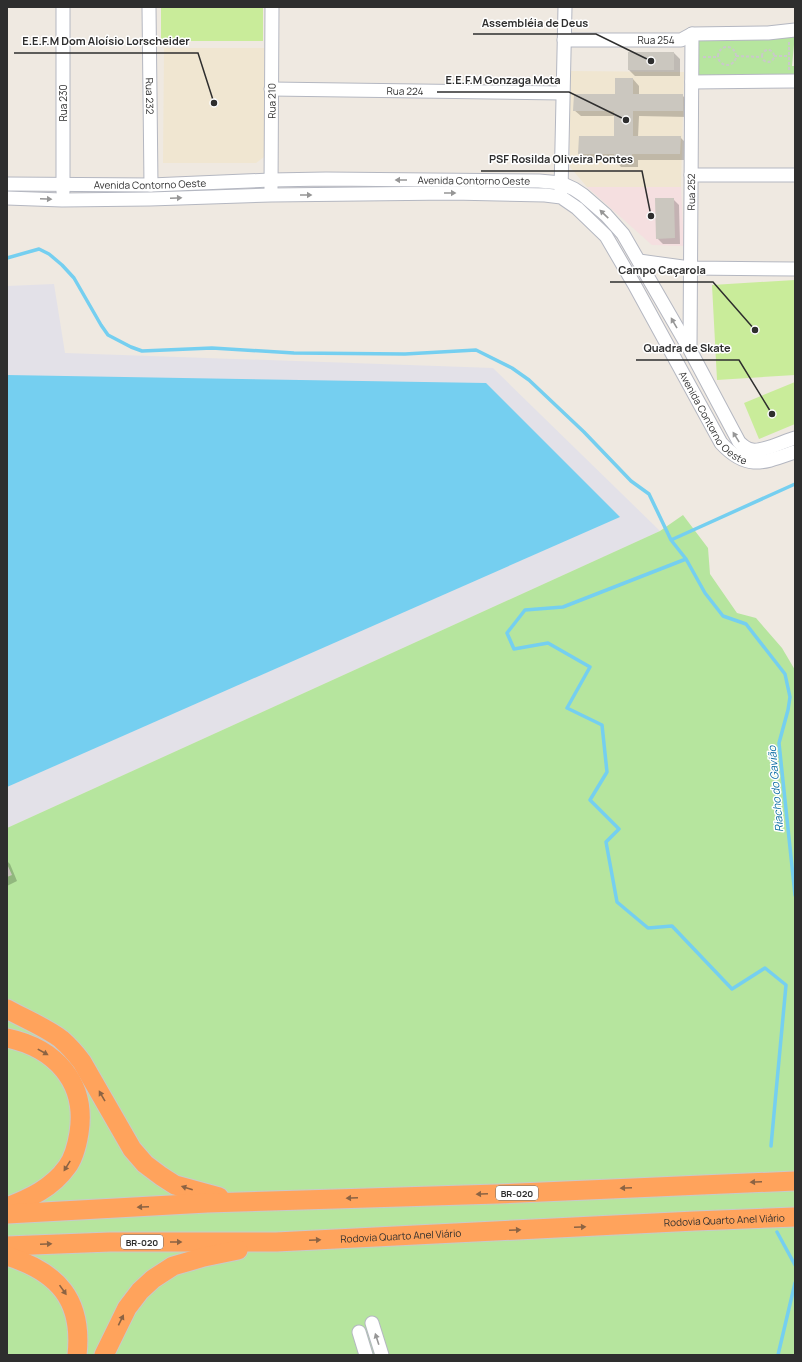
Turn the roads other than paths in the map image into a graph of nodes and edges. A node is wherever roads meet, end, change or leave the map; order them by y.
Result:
1 (63, 7) edge
2 (149, 7) edge
3 (272, 7) edge
4 (564, 7) edge
5 (692, 34) junction
6 (792, 36) edge
7 (564, 40) junction
8 (792, 81) edge
9 (692, 82) junction
10 (271, 89) junction
11 (563, 93) junction
12 (691, 175) junction
13 (795, 175) edge
14 (271, 180) junction
15 (561, 183) junction
16 (7, 184) edge
17 (63, 184) junction
18 (151, 185) junction
19 (271, 195) junction
20 (561, 197) junction
21 (7, 198) edge
22 (62, 200) junction
23 (639, 261) junction
24 (690, 268) junction
25 (795, 269) edge
26 (690, 350) junction
27 (795, 438) edge
28 (795, 452) edge
29 (752, 456) junction
30 (7, 1010) edge
31 (7, 1038) edge
32 (795, 1181) edge
33 (238, 1202) junction
34 (7, 1207) edge
35 (7, 1214) edge
36 (795, 1217) edge
37 (276, 1242) junction
38 (7, 1246) edge
39 (7, 1256) edge
40 (372, 1323) dead end
41 (359, 1332) dead end
42 (77, 1355) edge
43 (104, 1355) edge
44 (366, 1355) edge
45 (382, 1355) edge

1 - 17 street, Rua 230
2 - 18 street, Rua 232
3 - 10 street, Rua 210
4 - 7 street
5 - 6 street, Rua 254
5 - 7 street, Rua 254
5 - 9 street, Rua 252
7 - 11 street
8 - 9 street
9 - 12 street, Rua 252
10 - 11 street, Rua 224
10 - 14 street, Rua 210
11 - 15 street
12 - 13 street
12 - 24 street, Rua 252
15 -> 14 street, Avenida Contorno Oeste
14 - 18 street, Avenida Contorno Oeste
14 - 19 street, Rua 210
15 - 20 street
23 -> 15 street, Avenida Contorno Oeste
16 - 17 street, Avenida Contorno Oeste
17 - 18 street, Avenida Contorno Oeste
17 - 22 street, Rua 230
19 -> 20 street, Avenida Contorno Oeste
22 -> 19 street, Avenida Contorno Oeste
20 - 29 street, Avenida Contorno Oeste
21 -> 22 street, Avenida Contorno Oeste
23 - 24 street
26 -> 23 street, Avenida Contorno Oeste
24 - 25 street
24 - 26 street, Rua 252
29 -> 26 street, Avenida Contorno Oeste
27 - 29 street, Avenida Contorno Oeste
28 - 29 street, Avenida Contorno Oeste
33 -> 30 highway
31 -> 34 highway
32 -> 33 highway, BR-020
33 -> 35 highway, BR-020
37 -> 36 highway, Rodovia Quarto Anel Viário / BR-020
38 -> 37 highway, Rodovia Quarto Anel Viário / BR-020
43 -> 37 highway
39 -> 42 highway
45 -> 40 street
41 - 44 street

